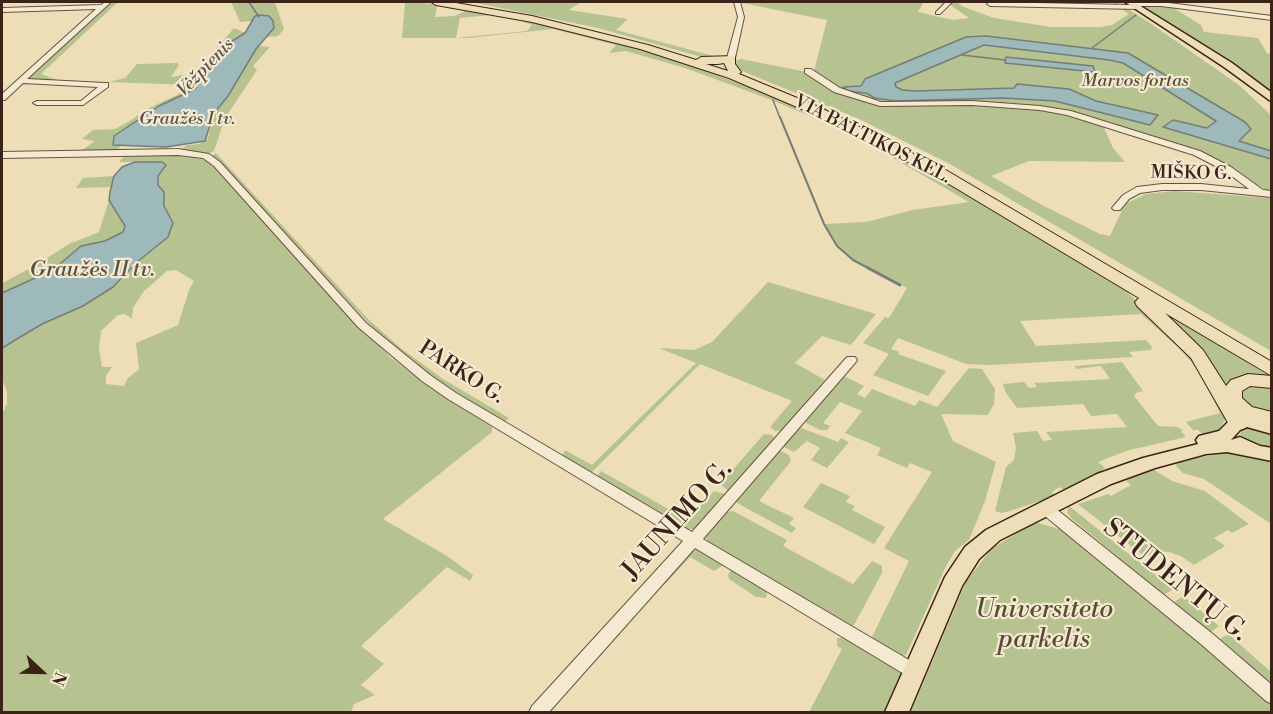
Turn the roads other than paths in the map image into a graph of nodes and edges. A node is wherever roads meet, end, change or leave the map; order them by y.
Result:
1 (737, 2) edge
2 (949, 2) edge
3 (1219, 2) edge
4 (436, 3) edge
5 (1152, 3) edge
6 (105, 4) edge
7 (990, 4) dead end
8 (1133, 4) edge
9 (462, 6) edge
10 (2, 10) edge
11 (1220, 12) junction
12 (939, 14) dead end
13 (1272, 18) edge
14 (731, 58) junction
15 (701, 60) junction
16 (808, 70) dead end
17 (735, 72) junction
18 (21, 81) junction
19 (1269, 95) edge
20 (2, 98) edge
21 (37, 103) dead end
22 (2, 155) edge
23 (1261, 193) junction
24 (1272, 194) edge
25 (1117, 208) dead end
26 (1115, 276) junction
27 (1272, 359) edge
28 (851, 360) dead end
29 (1272, 370) edge
30 (1272, 382) edge
31 (1269, 423) edge
32 (1235, 427) junction
33 (1248, 448) junction
34 (1272, 455) edge
35 (1104, 479) junction
36 (1046, 508) junction
37 (693, 539) junction
38 (915, 672) junction
39 (1272, 696) edge
40 (538, 712) edge
41 (897, 712) edge

1 - 14 street
2 - 12 street
3 - 11 street
4 - 9 highway, VIA BALTIKOS KEL.
5 - 8 street
5 - 11 street
6 - 10 street
6 - 18 street
7 - 8 street
8 - 19 main road
9 - 15 highway, VIA BALTIKOS KEL.
9 - 26 highway, VIA BALTIKOS KEL.
11 - 13 street
14 - 15 highway
14 - 17 highway
15 - 17 highway, VIA BALTIKOS KEL.
16 - 23 street
17 - 27 highway, VIA BALTIKOS KEL.
18 - 20 street
18 - 21 street
22 - 37 street, PARKO G.
23 - 24 street, MIŠKO G.
23 - 25 street, MIŠKO G.
26 - 29 highway, VIA BALTIKOS KEL.
26 - 32 highway
28 - 37 street, JAUNIMO G.
30 - 31 highway
31 - 32 main road
32 - 33 main road
32 - 35 main road
33 - 34 main road
33 - 35 main road
35 - 36 main road
36 - 38 main road
36 - 39 street, STUDENTŲ G.
37 - 38 street, PARKO G.
37 - 40 street, JAUNIMO G.
38 - 41 main road

